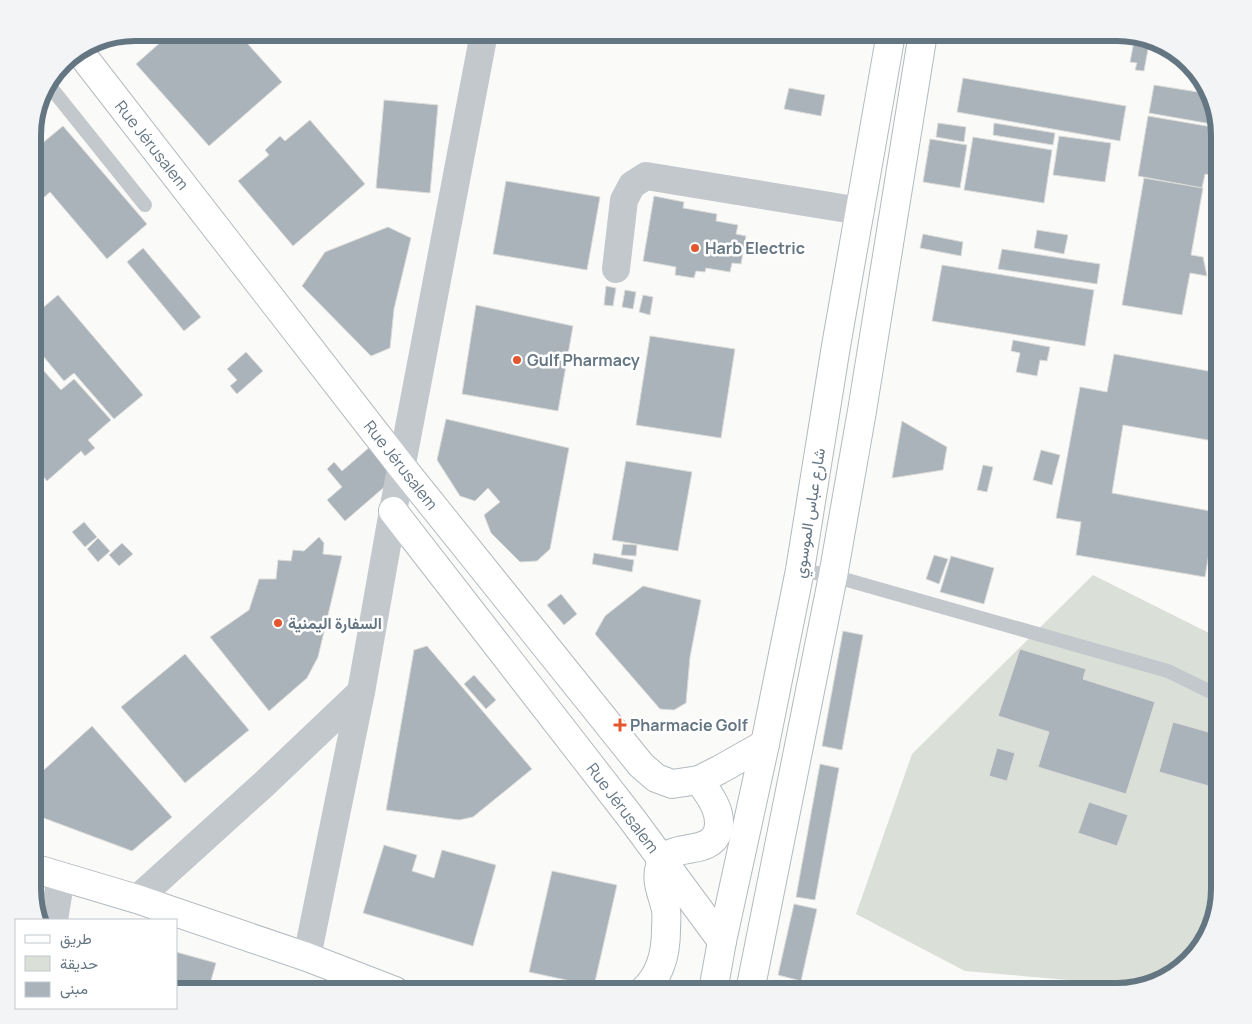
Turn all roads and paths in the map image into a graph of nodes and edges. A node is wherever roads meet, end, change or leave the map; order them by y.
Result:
1 (482, 41) edge
2 (889, 41) edge
3 (921, 41) edge
4 (84, 57) edge
5 (53, 90) edge
6 (145, 205) dead end
7 (860, 211) junction
8 (616, 269) dead end
9 (401, 466) junction
10 (393, 511) junction
11 (800, 570) junction
12 (833, 576) junction
13 (361, 692) junction
14 (1211, 692) edge
15 (765, 744) junction
16 (699, 780) junction
17 (662, 859) junction
18 (41, 871) edge
19 (61, 877) junction
20 (137, 899) junction
21 (54, 919) edge
22 (722, 940) junction
23 (308, 957) junction
24 (373, 983) edge
25 (652, 983) edge
26 (715, 983) edge
27 (752, 983) edge

1 - 9 street
2 - 7 street, شارع عباس الموسوي
3 - 12 street, شارع عباس الموسوي
4 - 9 street, Rue Jérusalem
5 - 6 lane
7 - 8 street
7 - 11 street, شارع عباس الموسوي
9 - 10 street
9 - 16 street, Rue Jérusalem
10 - 13 street
10 - 17 street, Rue Jérusalem
11 - 12 lane
11 - 15 street, شارع عباس الموسوي
12 - 14 lane
12 - 27 street, شارع عباس الموسوي
13 - 20 street
13 - 23 street
15 - 16 street, Rue Jérusalem
15 - 22 street, شارع عباس الموسوي
16 - 17 street
17 - 22 street, Rue Jérusalem
17 - 25 street
18 - 19 street
19 - 20 street
19 - 21 street
20 - 23 street
22 - 26 street, شارع عباس الموسوي
23 - 24 street

